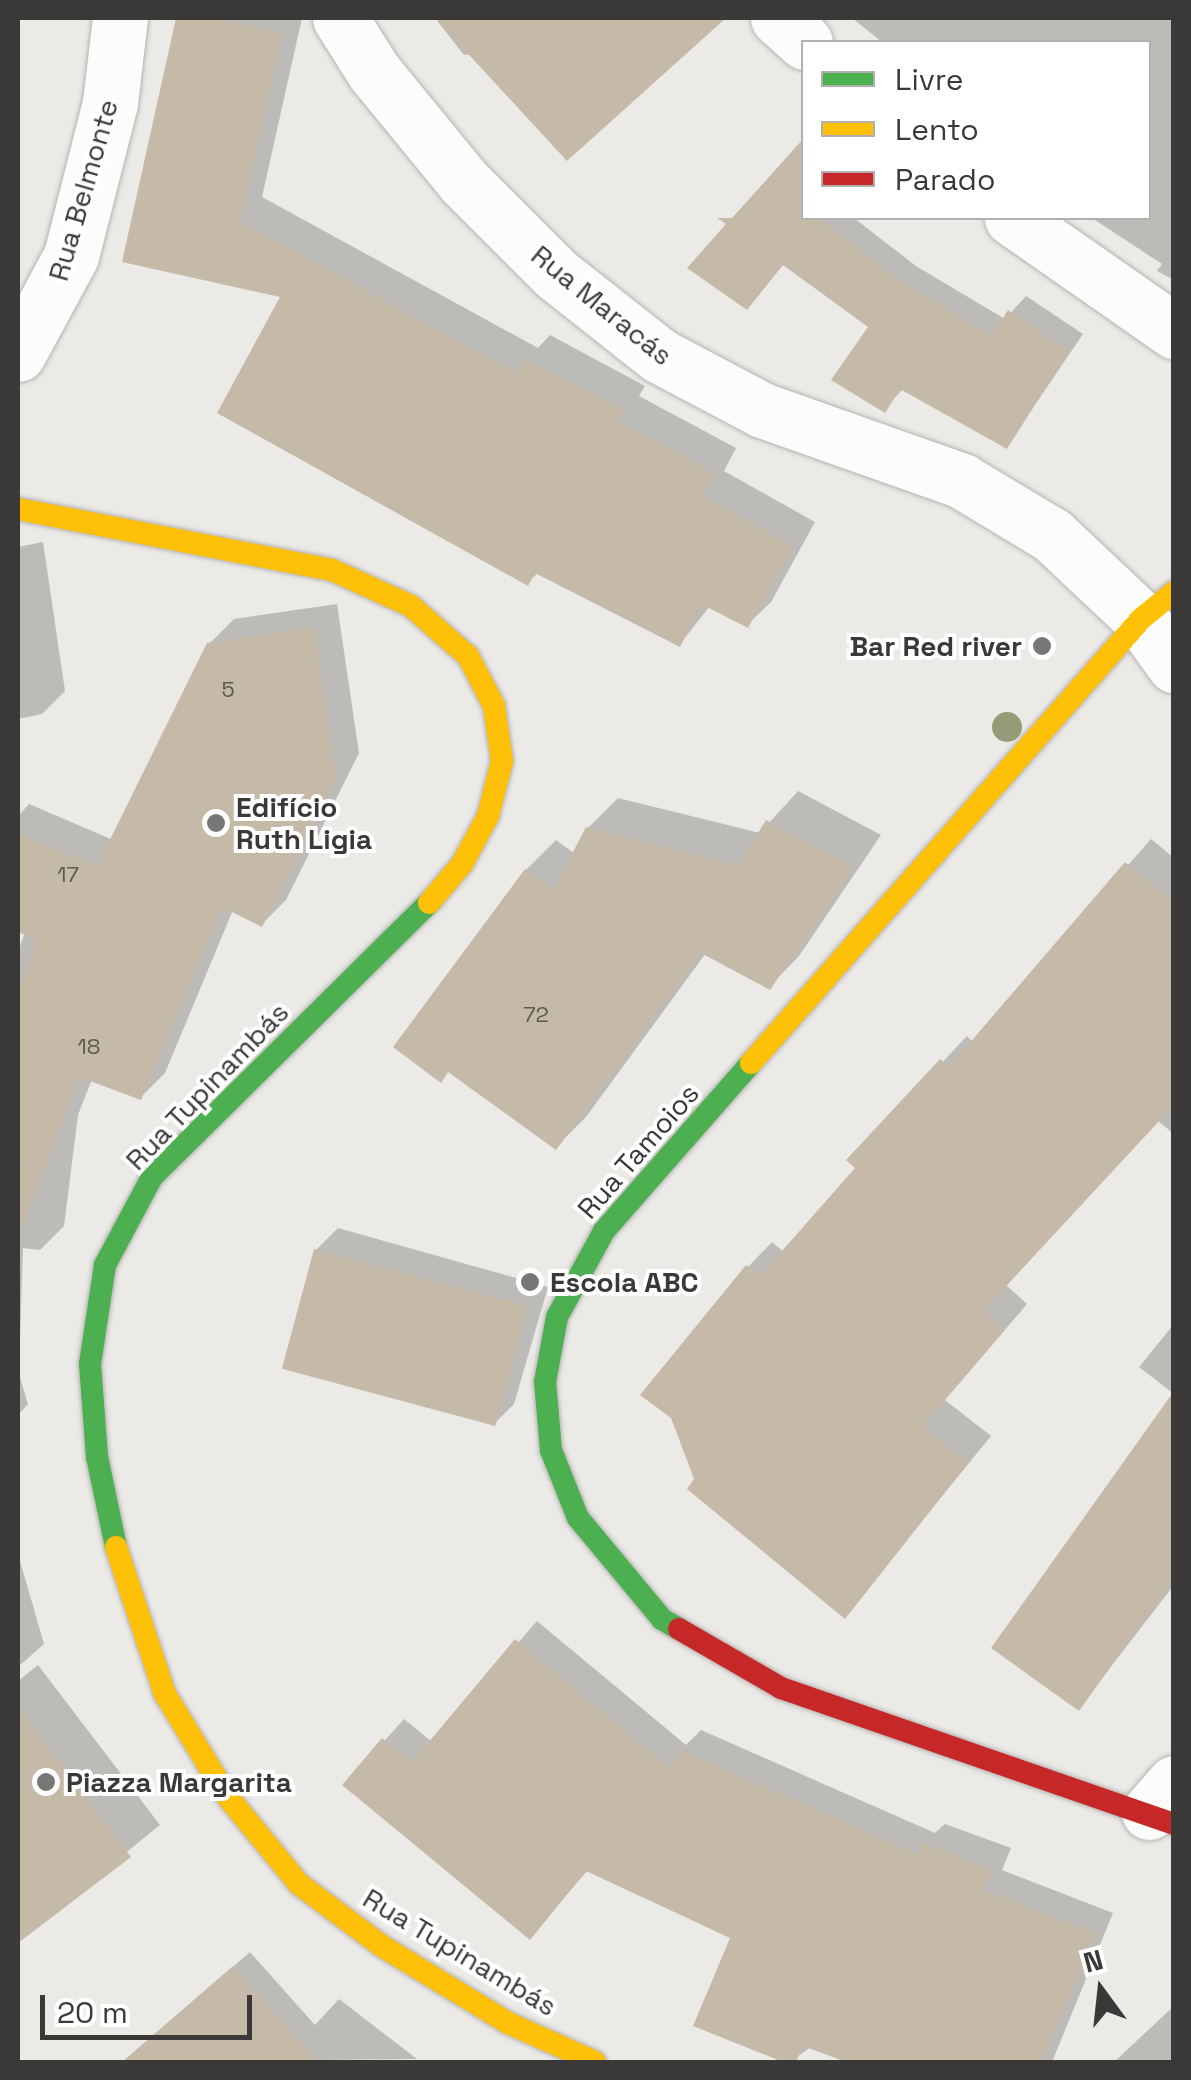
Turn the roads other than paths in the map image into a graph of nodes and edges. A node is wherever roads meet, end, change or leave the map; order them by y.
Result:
1 (120, 18) edge
2 (340, 18) edge
3 (778, 18) edge
4 (803, 40) edge
5 (1015, 220) edge
6 (1174, 331) edge
7 (18, 354) edge
8 (18, 509) edge
9 (1157, 606) edge
10 (1174, 665) edge
11 (1165, 1806) edge
12 (595, 2062) edge

1 - 7 street, Rua Belmonte
2 - 9 street, Rua Maracás
3 - 4 street
5 - 6 street
8 - 12 street, Rua Tupinambás
9 - 10 street, Rua Maracás
9 - 11 street, Rua Tamoios

